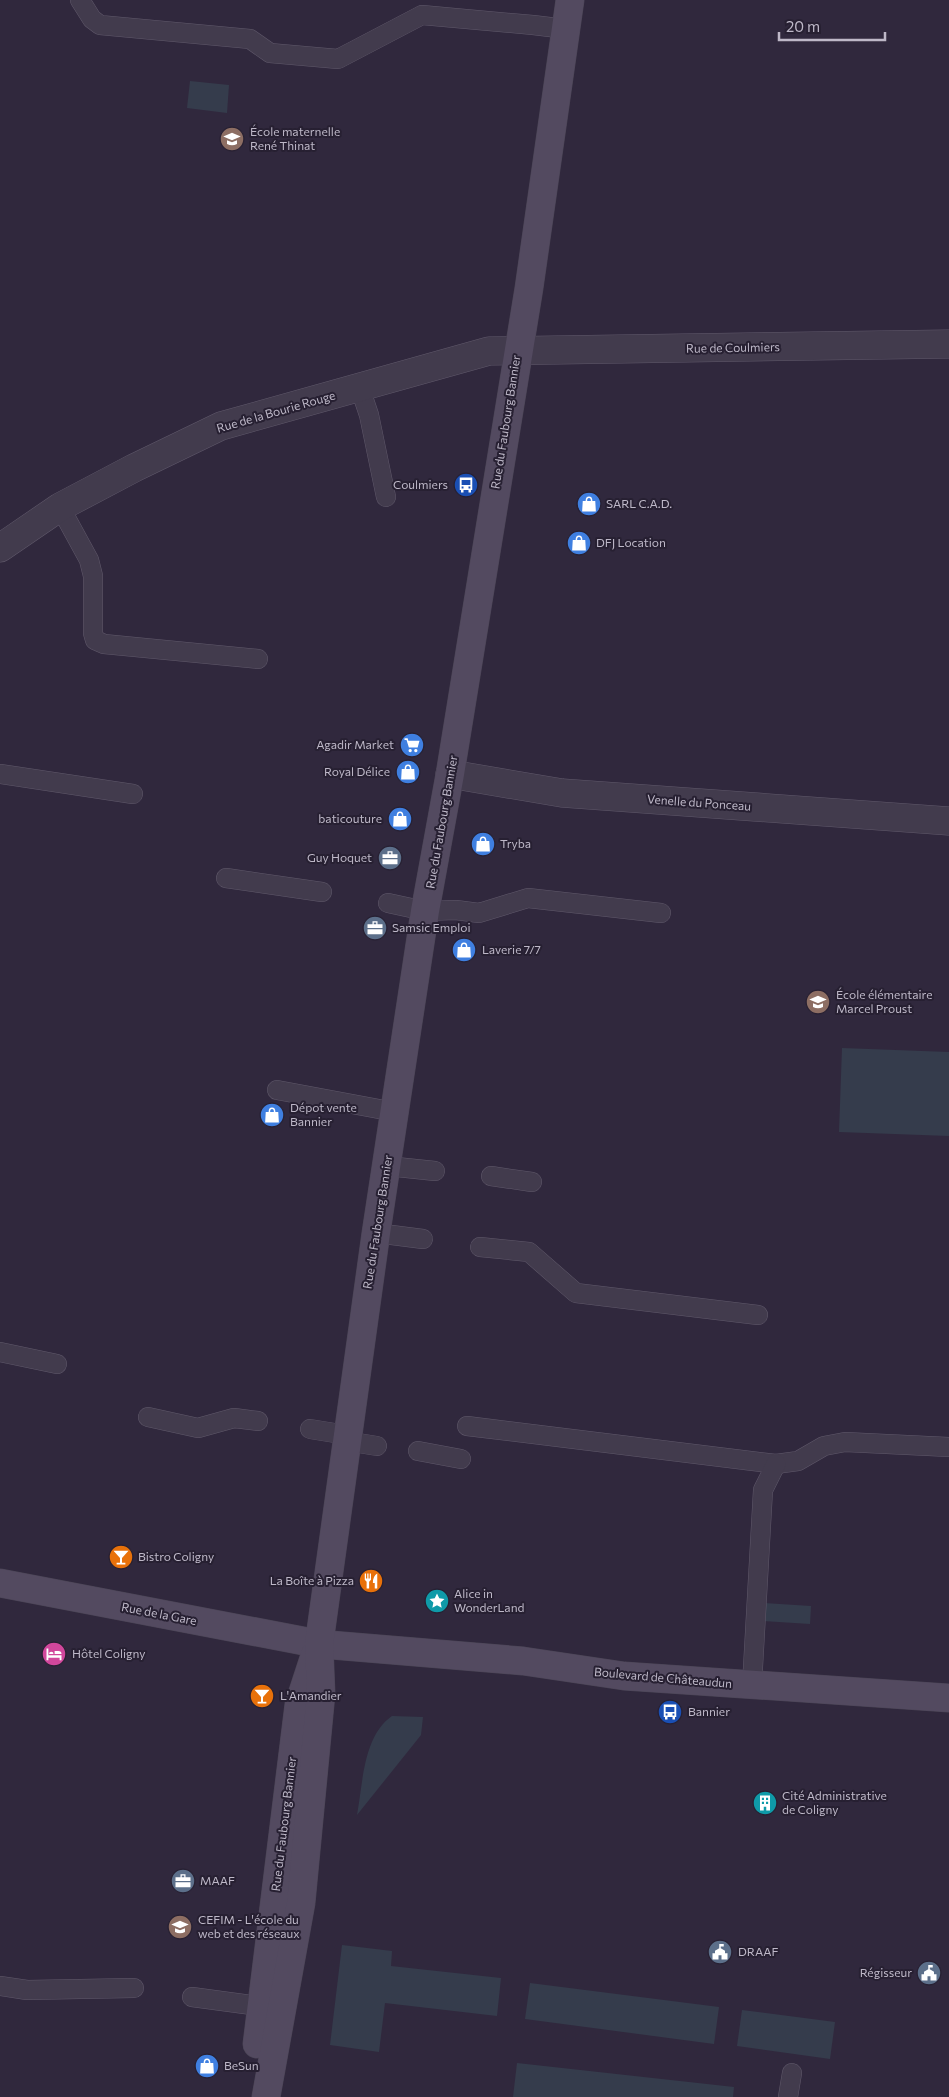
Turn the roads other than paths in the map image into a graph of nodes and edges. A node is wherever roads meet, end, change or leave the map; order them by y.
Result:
1 (80, 0) edge
2 (570, 0) edge
3 (566, 29) junction
4 (949, 344) edge
5 (518, 351) junction
6 (360, 388) junction
7 (386, 497) dead end
8 (60, 506) junction
9 (3, 539) edge
10 (258, 659) dead end
11 (0, 774) edge
12 (450, 774) junction
13 (133, 794) dead end
14 (949, 821) edge
15 (226, 878) dead end
16 (322, 892) dead end
17 (388, 903) dead end
18 (426, 910) junction
19 (661, 913) dead end
20 (277, 1090) dead end
21 (395, 1112) junction
22 (387, 1166) junction
23 (434, 1171) dead end
24 (491, 1176) dead end
25 (532, 1182) dead end
26 (376, 1233) junction
27 (423, 1239) dead end
28 (480, 1247) dead end
29 (758, 1315) dead end
30 (0, 1352) edge
31 (57, 1364) dead end
32 (148, 1417) dead end
33 (258, 1421) dead end
34 (467, 1426) dead end
35 (310, 1429) dead end
36 (347, 1438) junction
37 (377, 1446) dead end
38 (949, 1447) edge
39 (418, 1451) dead end
40 (461, 1459) dead end
41 (776, 1464) junction
42 (0, 1583) edge
43 (319, 1644) junction
44 (752, 1686) junction
45 (949, 1698) edge
46 (0, 1986) edge
47 (134, 1988) dead end
48 (192, 1996) dead end
49 (272, 2008) junction
50 (792, 2073) dead end
51 (250, 2097) edge
52 (266, 2097) edge
53 (788, 2097) edge

1 - 3 lane
2 - 3 main road, Rue du Faubourg Bannier
3 - 5 main road, Rue du Faubourg Bannier
4 - 5 street, Rue de Coulmiers
5 - 6 street, Rue de la Bourie Rouge
5 - 12 main road, Rue du Faubourg Bannier
6 - 7 lane
6 - 8 street, Rue de la Bourie Rouge
8 - 9 street, Rue de la Bourie Rouge
8 - 10 lane
11 - 13 lane
12 - 14 street, Venelle du Ponceau
12 - 18 main road, Rue du Faubourg Bannier
15 - 16 lane
17 - 18 lane
18 - 19 lane
18 - 21 main road, Rue du Faubourg Bannier
20 - 21 lane
21 - 22 main road, Rue du Faubourg Bannier
22 - 23 lane
22 - 26 main road, Rue du Faubourg Bannier
24 - 25 lane
26 - 27 lane
26 - 36 main road, Rue du Faubourg Bannier
28 - 29 lane
30 - 31 lane
32 - 33 lane
34 - 41 lane
35 - 36 lane
36 - 37 lane
36 - 43 main road, Rue du Faubourg Bannier
38 - 41 lane
39 - 40 lane
41 - 44 lane
42 - 43 main road, Rue de la Gare
43 - 44 main road, Boulevard de Châteaudun
43 - 49 main road, Rue du Faubourg Bannier
44 - 45 main road, Boulevard de Châteaudun
46 - 47 lane
48 - 49 lane
49 - 51 main road, Rue du Faubourg Bannier
49 - 52 main road, Rue du Faubourg Bannier
50 - 53 lane

